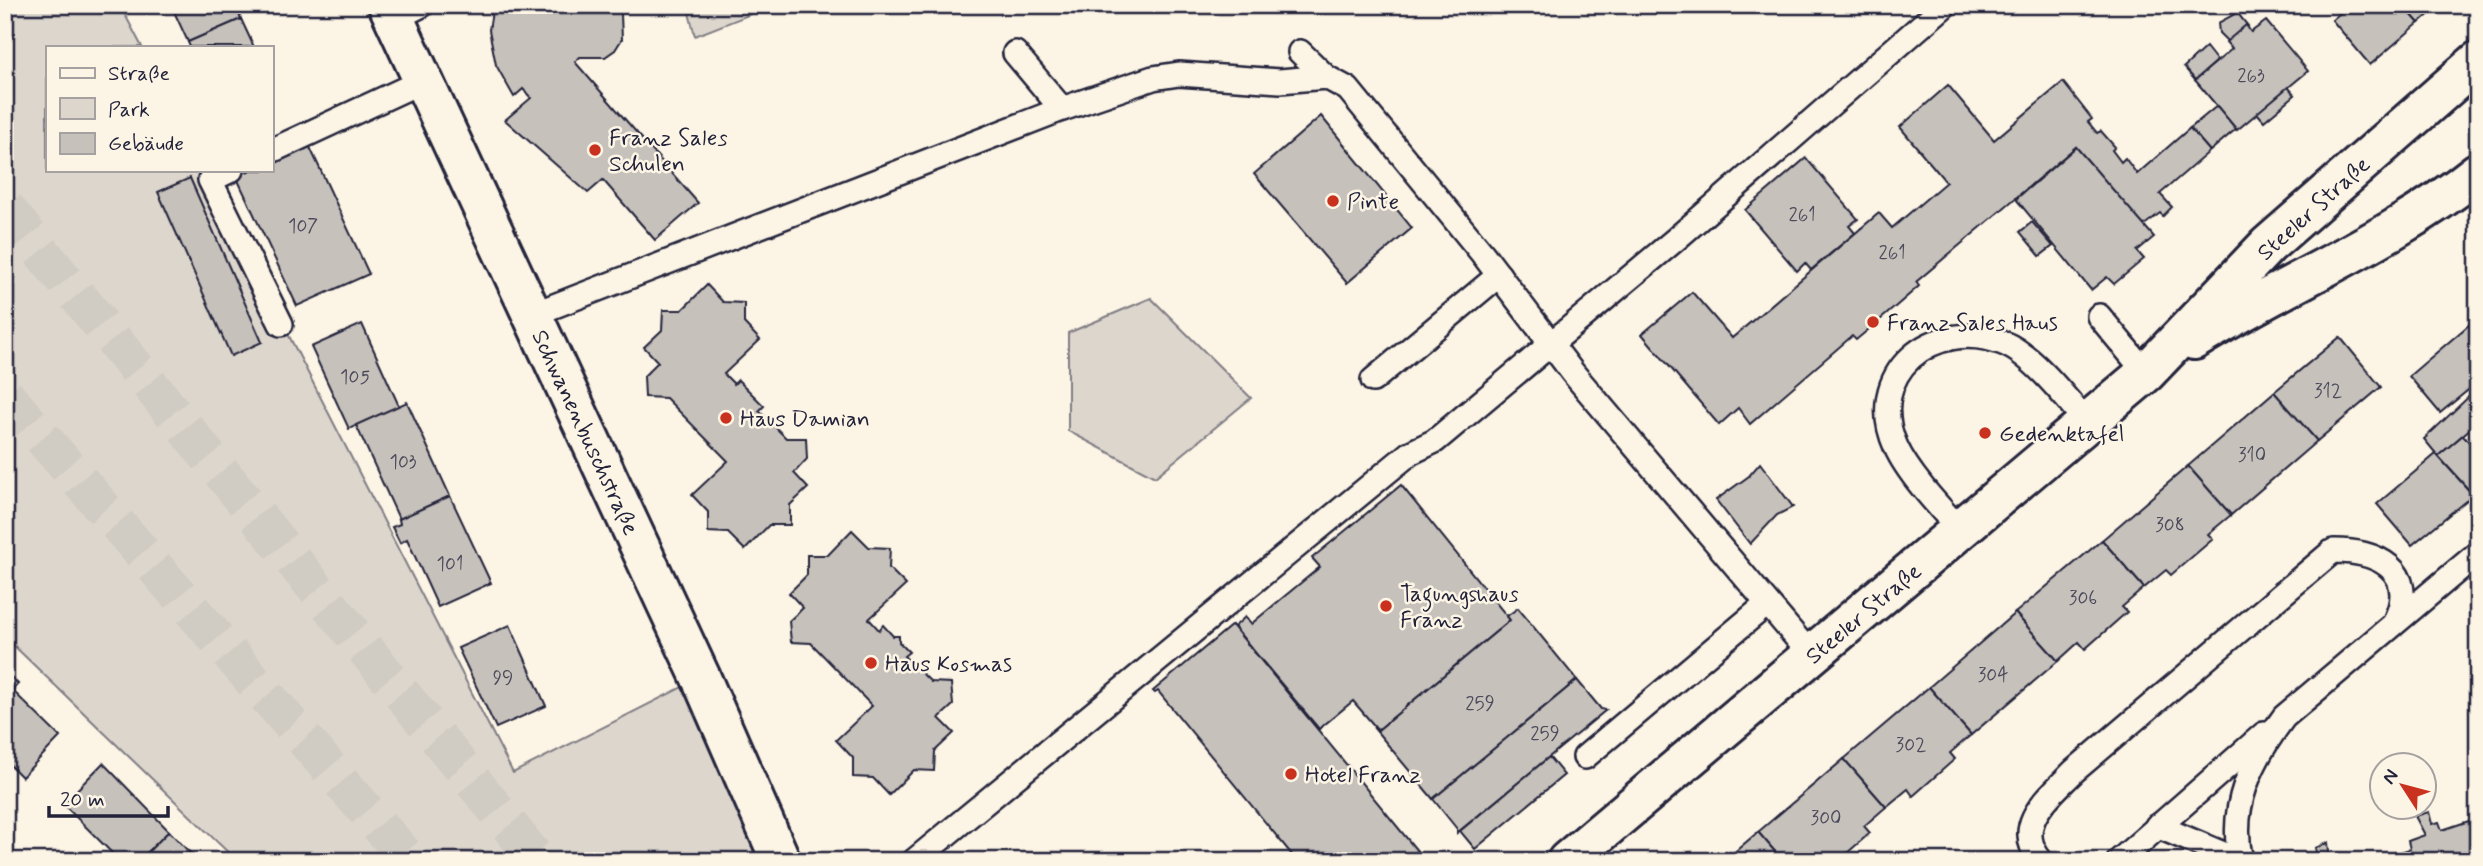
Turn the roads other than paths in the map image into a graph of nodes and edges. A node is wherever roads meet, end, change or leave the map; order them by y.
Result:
1 (1945, 5) edge
2 (401, 10) edge
3 (1300, 52) dead end
4 (1015, 53) dead end
5 (2478, 61) edge
6 (1326, 77) junction
7 (422, 81) junction
8 (1062, 108) junction
9 (273, 151) edge
10 (227, 172) edge
11 (2478, 172) edge
12 (1499, 275) junction
13 (531, 315) junction
14 (2099, 316) dead end
15 (281, 324) dead end
16 (1551, 344) junction
17 (2151, 368) junction
18 (1373, 380) dead end
19 (2087, 423) junction
20 (1961, 531) junction
21 (2478, 553) edge
22 (1767, 604) junction
23 (2396, 619) junction
24 (1812, 656) junction
25 (2284, 717) junction
26 (1585, 757) dead end
27 (2157, 826) junction
28 (781, 861) edge
29 (914, 861) edge
30 (1567, 861) edge
31 (2041, 861) edge
32 (2119, 861) edge
33 (2241, 861) edge

1 - 16 lane
2 - 7 main road, Schwanenbuschstraße
3 - 6 lane
4 - 8 lane
5 - 17 main road, Steeler Straße
6 - 8 lane
6 - 12 lane
7 - 9 lane
7 - 13 main road, Schwanenbuschstraße
8 - 13 lane
10 - 15 lane
11 - 17 main road, Steeler Straße
12 - 16 lane
12 - 18 lane
13 - 28 main road, Schwanenbuschstraße
14 - 17 lane
16 - 22 lane
16 - 29 lane
17 - 19 main road, Steeler Straße
19 - 20 main road, Steeler Straße
19 - 20 lane
20 - 24 main road, Steeler Straße
21 - 23 lane
22 - 24 lane
22 - 26 lane
23 - 25 lane
23 - 31 lane
24 - 30 main road, Steeler Straße
25 - 27 lane
25 - 33 lane
27 - 32 lane
27 - 33 lane

